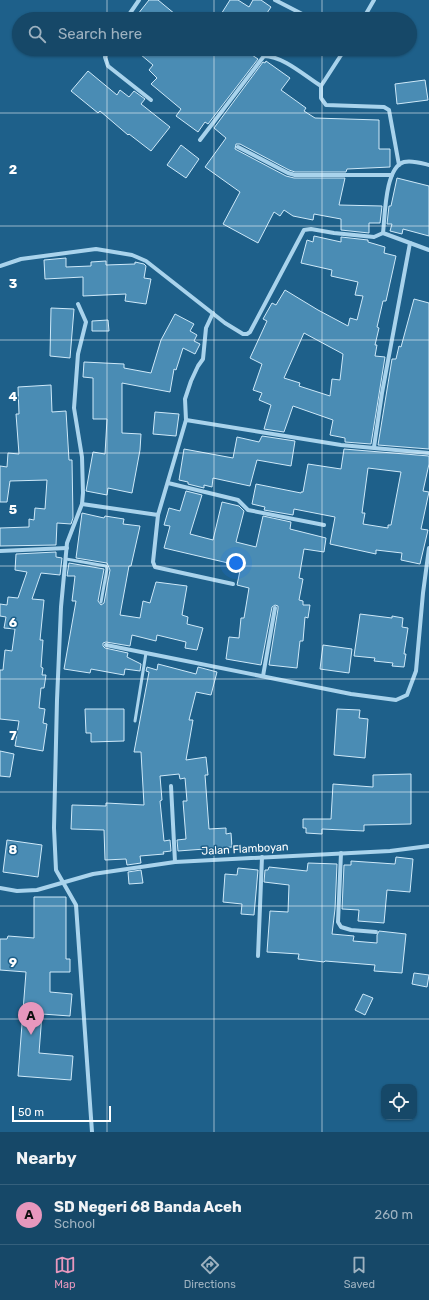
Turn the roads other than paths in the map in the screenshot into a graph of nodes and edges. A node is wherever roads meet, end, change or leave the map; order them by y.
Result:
1 (139, 0) edge
2 (275, 0) edge
3 (374, 0) edge
4 (131, 12) edge
5 (298, 12) edge
6 (367, 12) edge
7 (106, 56) edge
8 (340, 56) edge
9 (321, 86) junction
10 (151, 100) dead end
11 (200, 140) dead end
12 (238, 147) dead end
13 (399, 165) junction
14 (429, 165) edge
15 (392, 175) junction
16 (383, 233) junction
17 (410, 243) junction
18 (429, 250) edge
19 (0, 266) edge
20 (78, 304) dead end
21 (213, 313) junction
22 (186, 420) junction
23 (374, 447) junction
24 (429, 453) edge
25 (168, 483) junction
26 (82, 504) junction
27 (158, 515) junction
28 (324, 525) dead end
29 (67, 548) junction
30 (429, 548) edge
31 (0, 551) edge
32 (66, 559) junction
33 (233, 584) dead end
34 (101, 602) dead end
35 (275, 608) dead end
36 (106, 645) dead end
37 (146, 652) junction
38 (262, 676) junction
39 (135, 721) dead end
40 (171, 786) dead end
41 (429, 846) edge
42 (341, 853) junction
43 (262, 857) junction
44 (175, 862) junction
45 (64, 882) junction
46 (0, 888) edge
47 (376, 932) dead end
48 (258, 956) dead end
49 (92, 1132) edge

1 - 4 street
2 - 5 street
3 - 6 street
7 - 10 street
8 - 9 street
9 - 11 street
9 - 13 street
12 - 15 street
13 - 14 street
13 - 15 street
15 - 16 street
16 - 17 street
16 - 21 street
17 - 18 street
17 - 23 street
19 - 21 street
20 - 26 street
21 - 22 street
22 - 23 street
22 - 25 street
23 - 24 street
25 - 27 street
25 - 28 street
26 - 27 street
26 - 29 street
27 - 33 street
29 - 31 street
29 - 32 street
30 - 38 street
32 - 34 lane
32 - 45 street
35 - 38 street
36 - 37 street
37 - 38 street
37 - 39 lane
40 - 44 street
41 - 42 street, Jalan Flamboyan
42 - 43 street, Jalan Flamboyan
42 - 47 street
43 - 44 street, Jalan Flamboyan
43 - 48 street
44 - 45 street, Jalan Flamboyan
45 - 46 street, Jalan Flamboyan
45 - 49 street

